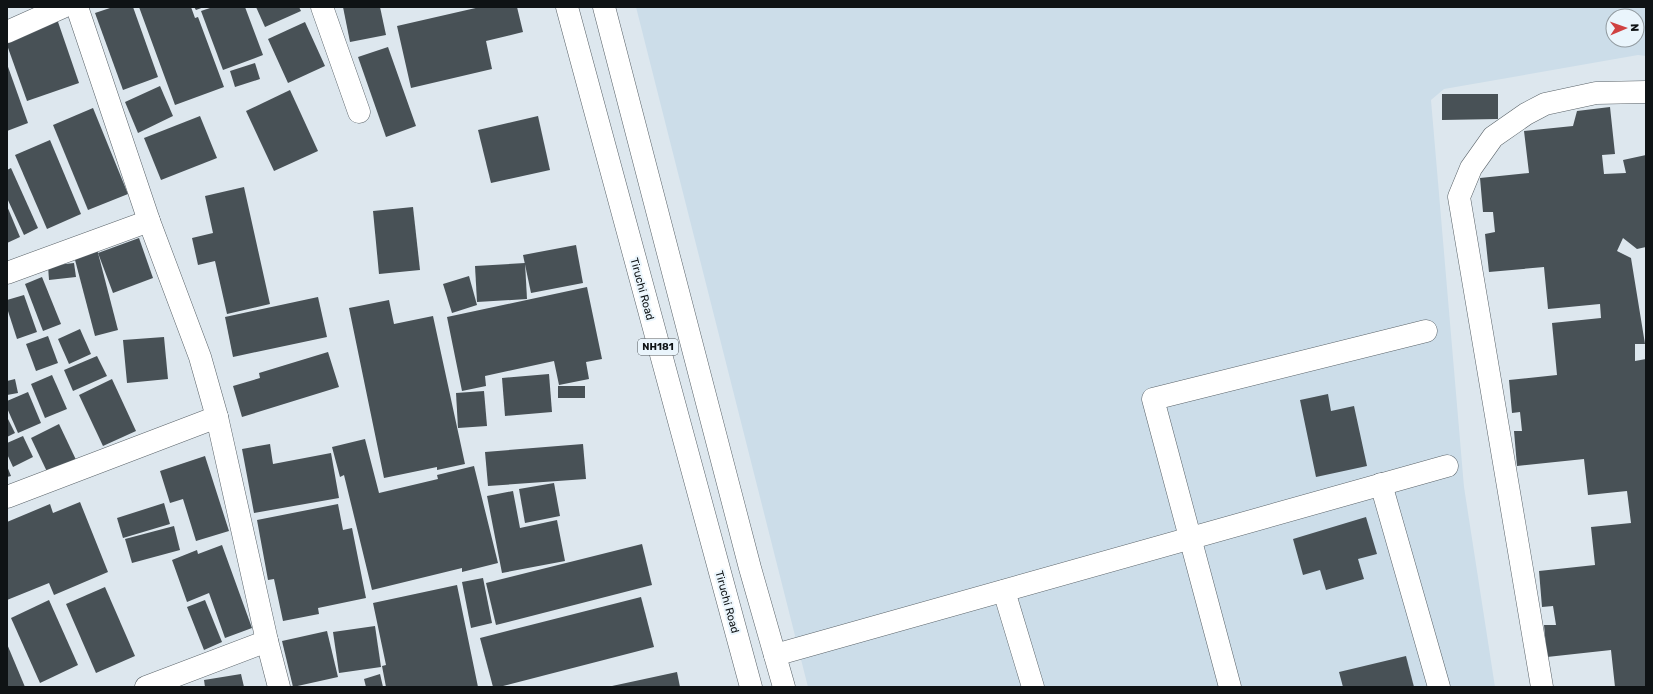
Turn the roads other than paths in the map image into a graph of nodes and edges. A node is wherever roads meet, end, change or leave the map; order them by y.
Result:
1 (63, 7) edge
2 (77, 7) edge
3 (322, 7) edge
4 (567, 7) edge
5 (604, 7) edge
6 (7, 32) edge
7 (1646, 92) edge
8 (359, 112) dead end
9 (149, 222) junction
10 (7, 273) edge
11 (1426, 331) dead end
12 (217, 417) junction
13 (1447, 466) dead end
14 (1381, 484) junction
15 (7, 497) edge
16 (1190, 538) junction
17 (1004, 591) junction
18 (266, 641) junction
19 (775, 656) junction
20 (146, 687) edge
21 (279, 687) edge
22 (751, 687) edge
23 (784, 687) edge
24 (1033, 687) edge
25 (1230, 687) edge
26 (1439, 687) edge
27 (1542, 687) edge

1 - 6 main road
2 - 9 main road
3 - 8 main road
4 - 22 main road, Tiruchi Road / NH181
5 - 19 main road, NH181
7 - 27 main road
9 - 10 main road
9 - 12 main road
11 - 16 main road
12 - 15 main road
12 - 18 main road
13 - 14 main road
14 - 16 main road
14 - 26 main road
16 - 17 main road
16 - 25 main road
17 - 19 main road
17 - 24 main road
18 - 20 main road
18 - 21 main road
19 - 23 main road, NH181

